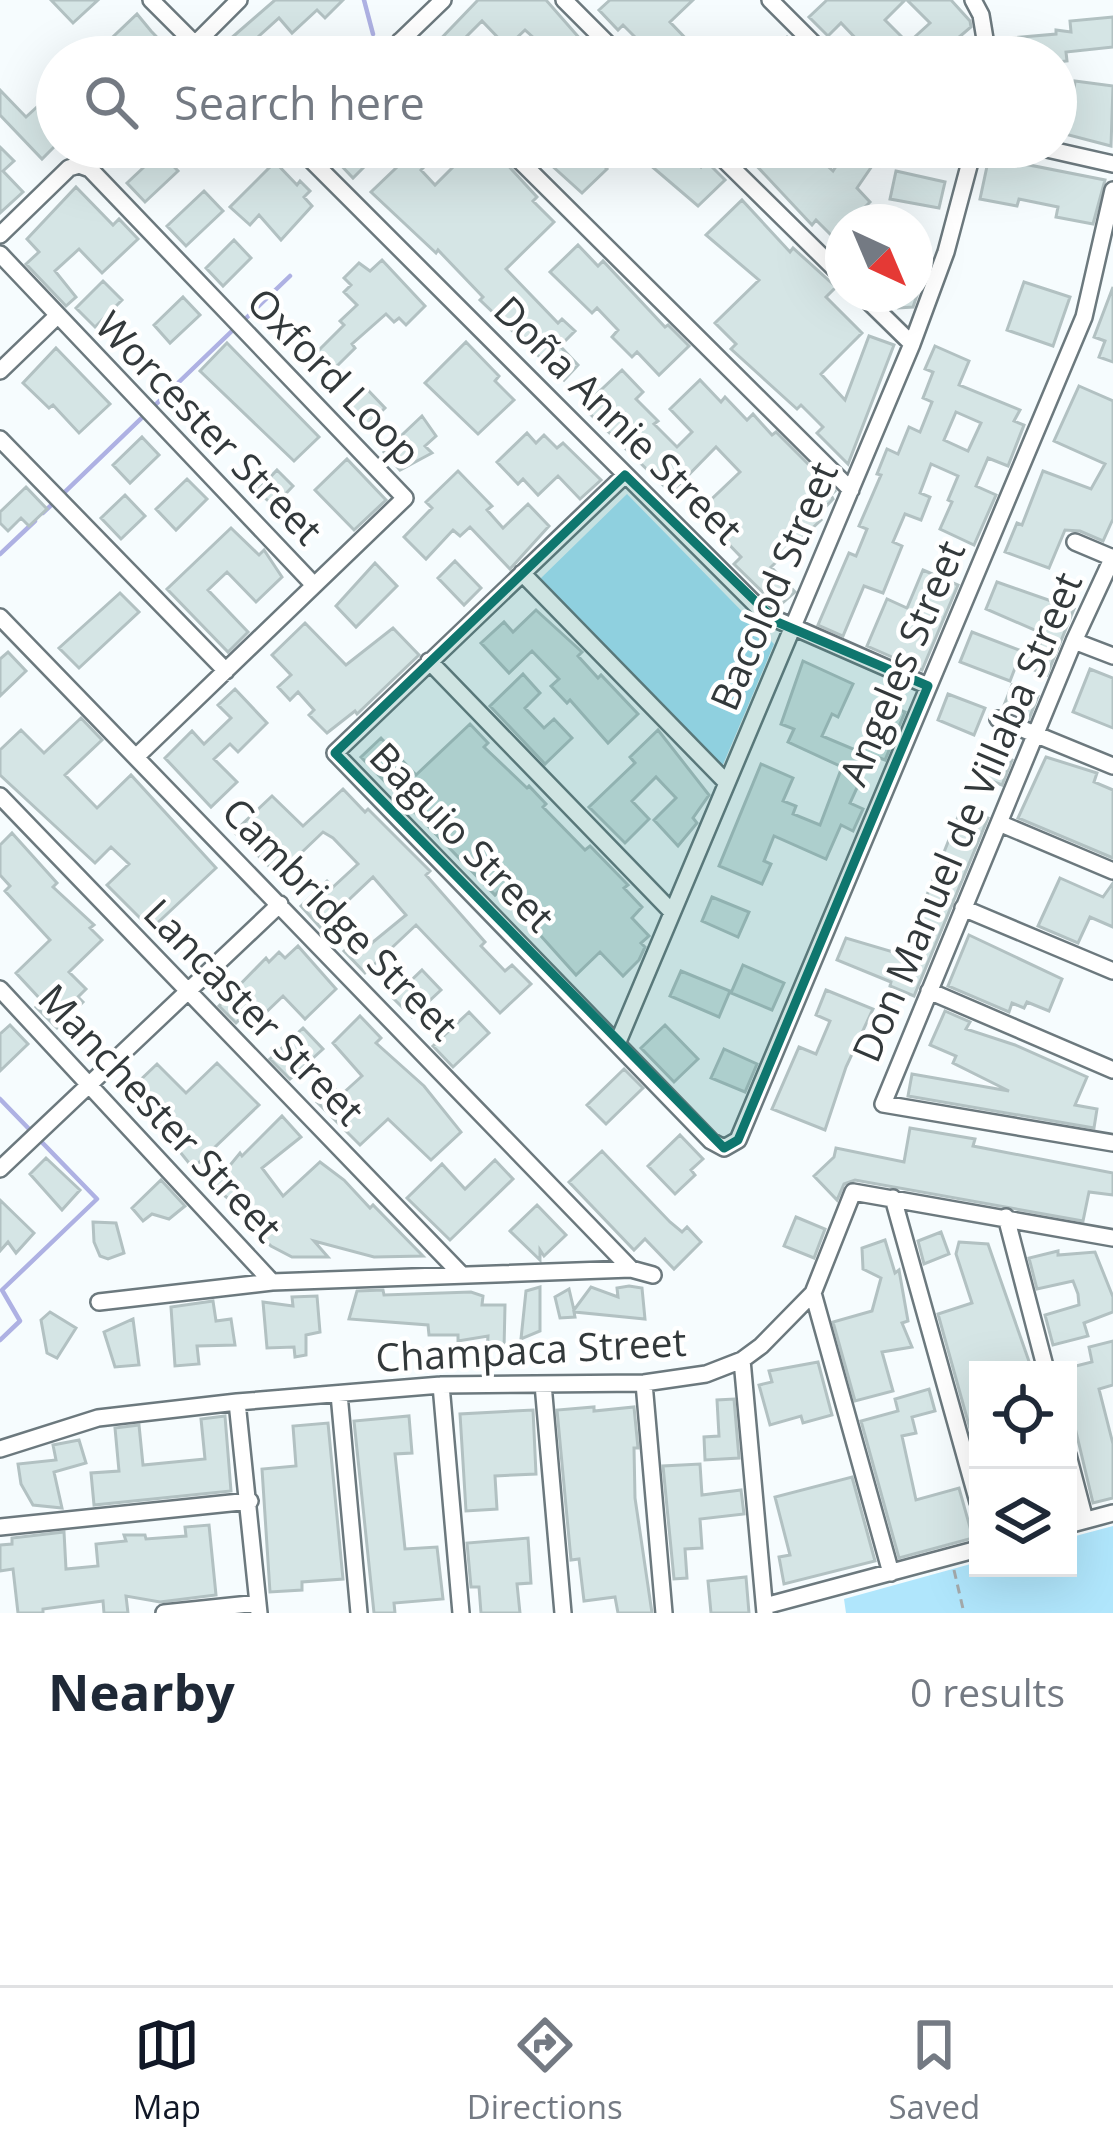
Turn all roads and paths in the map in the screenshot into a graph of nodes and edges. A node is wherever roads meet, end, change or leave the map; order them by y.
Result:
1 (151, 0) edge
2 (239, 0) edge
3 (443, 0) edge
4 (564, 0) edge
5 (770, 0) edge
6 (973, 0) edge
7 (187, 36) edge
8 (203, 36) edge
9 (405, 36) edge
10 (600, 36) edge
11 (806, 36) edge
12 (984, 36) edge
13 (1077, 156) edge
14 (1113, 164) edge
15 (68, 168) edge
16 (87, 168) edge
17 (319, 168) edge
18 (527, 168) edge
19 (732, 168) edge
20 (968, 168) edge
21 (1113, 190) edge
22 (0, 235) edge
23 (0, 254) edge
24 (825, 259) edge
25 (879, 312) edge
26 (56, 317) junction
27 (912, 344) junction
28 (0, 371) edge
29 (0, 439) edge
30 (626, 475) junction
31 (851, 490) junction
32 (1075, 542) dead end
33 (1113, 558) edge
34 (522, 573) junction
35 (314, 585) junction
36 (0, 616) edge
37 (790, 628) junction
38 (1074, 640) junction
39 (1113, 656) edge
40 (428, 661) junction
41 (226, 671) junction
42 (928, 686) junction
43 (998, 719) dead end
44 (1036, 735) junction
45 (136, 757) junction
46 (1113, 766) edge
47 (726, 782) junction
48 (0, 796) edge
49 (999, 823) junction
50 (1113, 871) edge
51 (280, 904) junction
52 (963, 908) junction
53 (672, 912) junction
54 (1113, 971) edge
55 (0, 989) edge
56 (188, 991) junction
57 (928, 992) junction
58 (617, 1044) junction
59 (1113, 1070) edge
60 (91, 1084) junction
61 (1113, 1143) edge
62 (724, 1148) joint
63 (0, 1169) edge
64 (893, 1198) junction
65 (1006, 1217) junction
66 (1112, 1240) edge
67 (631, 1268) junction
68 (460, 1273) junction
69 (653, 1276) dead end
70 (272, 1282) junction
71 (812, 1293) junction
72 (100, 1302) dead end
73 (742, 1360) junction
74 (1044, 1361) edge
75 (644, 1383) junction
76 (543, 1384) junction
77 (441, 1385) junction
78 (339, 1394) junction
79 (237, 1402) junction
80 (0, 1450) edge
81 (969, 1470) edge
82 (250, 1501) junction
83 (1113, 1513) edge
84 (1077, 1523) edge
85 (0, 1526) edge
86 (969, 1551) edge
87 (953, 1564) dead end
88 (891, 1573) junction
89 (259, 1608) edge
90 (765, 1610) edge
91 (164, 1613) edge
92 (358, 1613) edge
93 (461, 1613) edge
94 (563, 1613) edge
95 (664, 1613) edge
96 (964, 1613) edge

1 - 7 street
2 - 8 street
3 - 9 street
4 - 10 street
5 - 11 street
6 - 12 street
13 - 14 street
15 - 22 street, Oxford Loop
16 - 35 street, Oxford Loop
17 - 30 street, Doña Annie Street
18 - 31 street
19 - 24 street
20 - 27 street, Bacolod Street
21 - 42 street, Angeles Street
23 - 26 street
25 - 27 street
26 - 28 street
26 - 35 street, Worcester Street
27 - 31 street, Bacolod Street
29 - 41 street
30 - 34 street, Baguio Street
30 - 37 street, Doña Annie Street
31 - 37 street, Bacolod Street
32 - 33 street
33 - 38 street, Don Manuel de Villaba Street
34 - 40 street, Baguio Street
34 - 47 street
35 - 41 street, Oxford Loop
36 - 45 street, Cambridge Street
37 - 42 street, Doña Annie Street
37 - 47 street, Bacolod Street
38 - 39 street
38 - 44 street, Don Manuel de Villaba Street
40 - 53 street
40 - 58 street, Baguio Street
41 - 45 street, Oxford Loop
42 - 62 street, Angeles Street
43 - 44 street
44 - 46 street
44 - 49 street, Don Manuel de Villaba Street
45 - 51 street, Cambridge Street
47 - 53 street, Bacolod Street
48 - 56 street, Lancaster Street
49 - 50 street
49 - 52 street, Don Manuel de Villaba Street
51 - 56 street
51 - 67 street, Cambridge Street
52 - 54 street
52 - 57 street, Don Manuel de Villaba Street
53 - 58 street, Bacolod Street
55 - 60 street, Manchester Street
56 - 60 street
56 - 68 street, Lancaster Street
57 - 59 street
57 - 61 street, Don Manuel de Villaba Street
58 - 62 street, Baguio Street
60 - 63 street
60 - 70 street, Manchester Street
64 - 65 street, Champaca Street
64 - 71 street, Champaca Street
64 - 81 street
65 - 66 street, Champaca Street
65 - 74 street
67 - 68 street, Cambridge Street
67 - 69 street, Cambridge Street
68 - 70 street, Cambridge Street
70 - 72 street, Cambridge Street
71 - 73 street, Champaca Street
71 - 88 street
73 - 75 street, Champaca Street
73 - 90 street
75 - 76 street, Champaca Street
75 - 95 street
76 - 77 street, Champaca Street
76 - 94 street
77 - 78 street, Champaca Street
77 - 93 street
78 - 79 street, Champaca Street
78 - 92 street
79 - 80 street, Champaca Street
79 - 82 street
82 - 85 street
82 - 89 street
83 - 84 street
86 - 88 street
87 - 96 path
88 - 90 street
89 - 91 street

